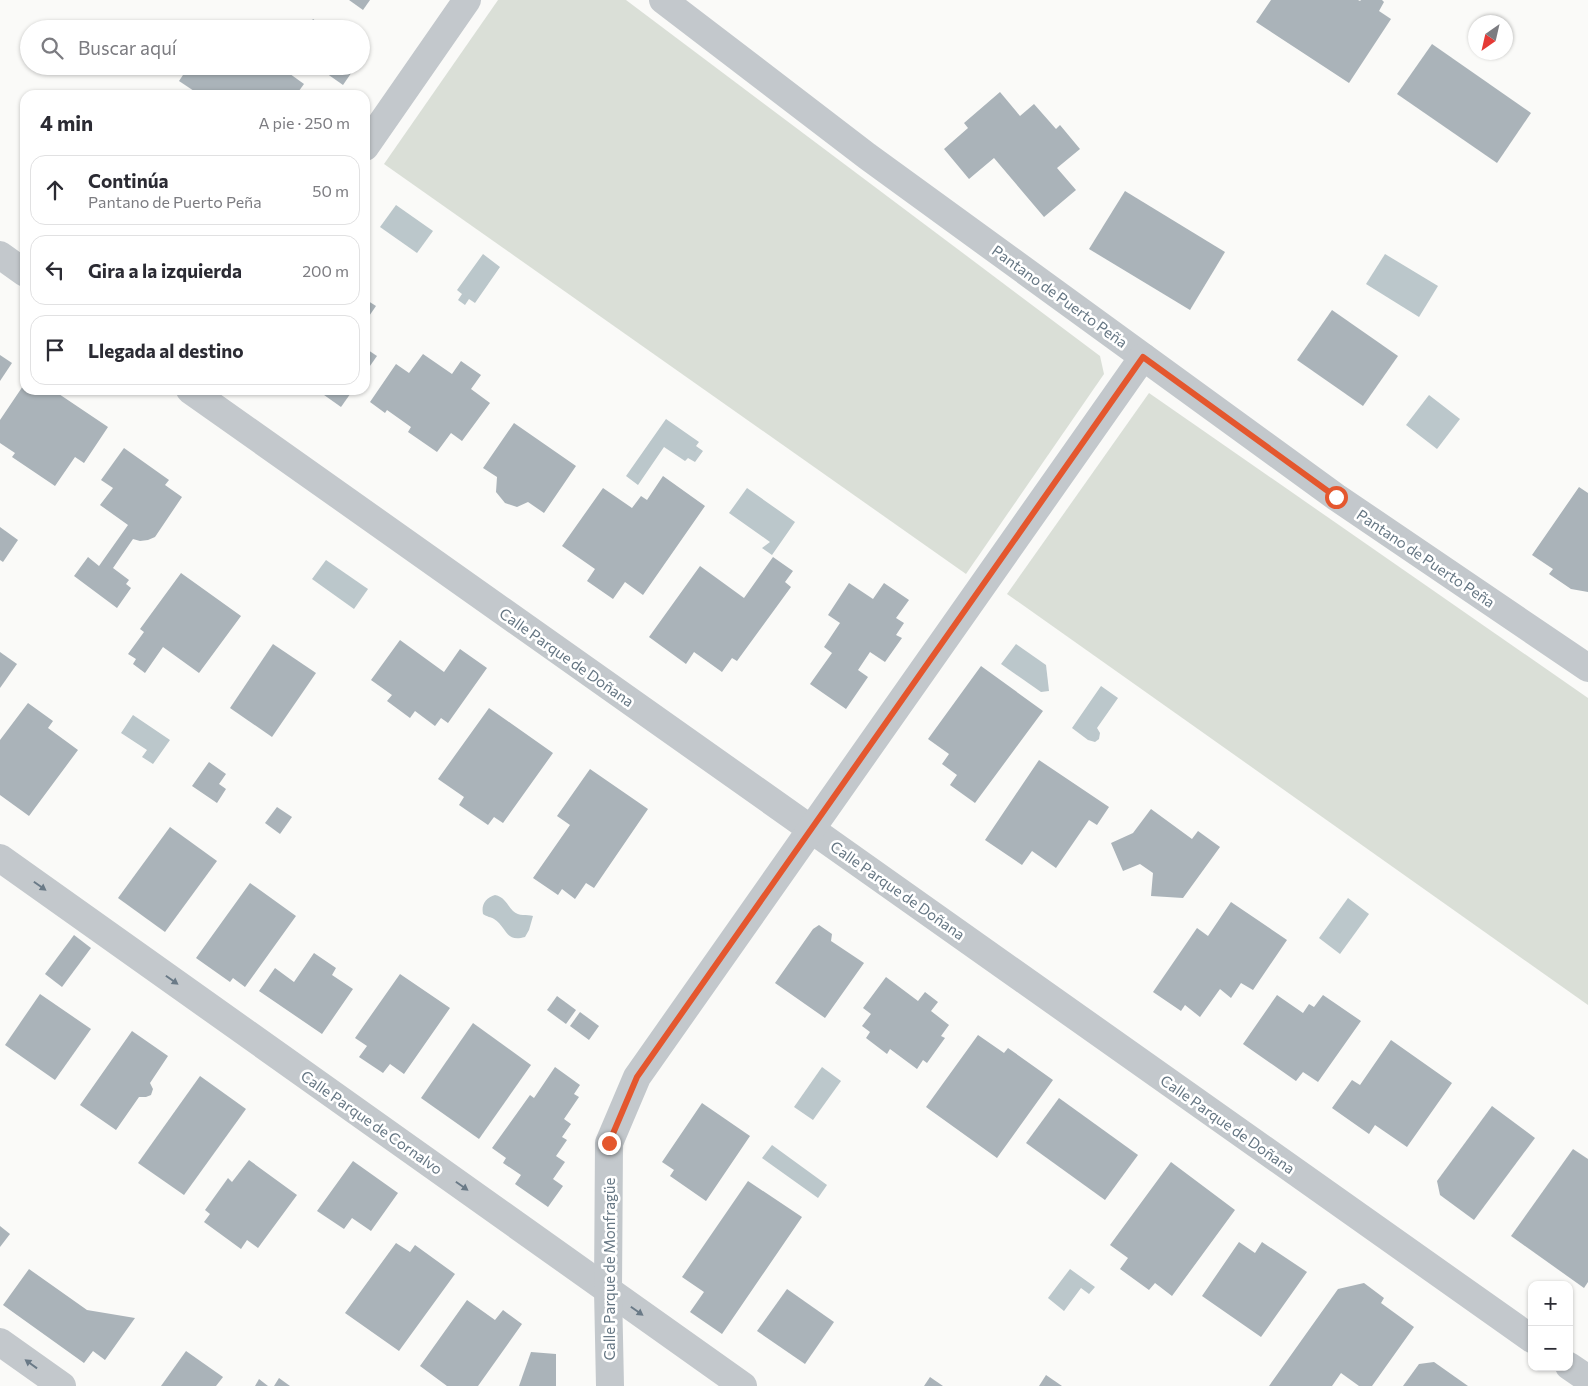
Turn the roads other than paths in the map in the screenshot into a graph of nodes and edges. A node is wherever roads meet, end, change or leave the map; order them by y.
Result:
1 (467, 0) edge
2 (663, 0) edge
3 (370, 139) edge
4 (0, 256) edge
5 (20, 270) edge
6 (1143, 357) junction
7 (199, 395) edge
8 (1588, 668) edge
9 (811, 829) junction
10 (0, 858) edge
11 (608, 1290) junction
12 (1528, 1336) edge
13 (0, 1342) edge
14 (1573, 1369) edge
15 (1588, 1379) edge
16 (62, 1386) edge
17 (610, 1386) edge
18 (743, 1386) edge

1 - 3 street
2 - 6 street, Pantano de Puerto Peña
4 - 5 street
6 - 8 street, Pantano de Puerto Peña
6 - 9 street, Calle Parque de Monfragüe
7 - 9 street, Calle Parque de Doñana
9 - 11 street, Calle Parque de Monfragüe
9 - 12 street, Calle Parque de Doñana
10 -> 11 street, Calle Parque de Cornalvo
11 - 17 street, Calle Parque de Monfragüe
11 -> 18 street, Calle Parque de Cornalvo
16 -> 13 street
14 - 15 street

